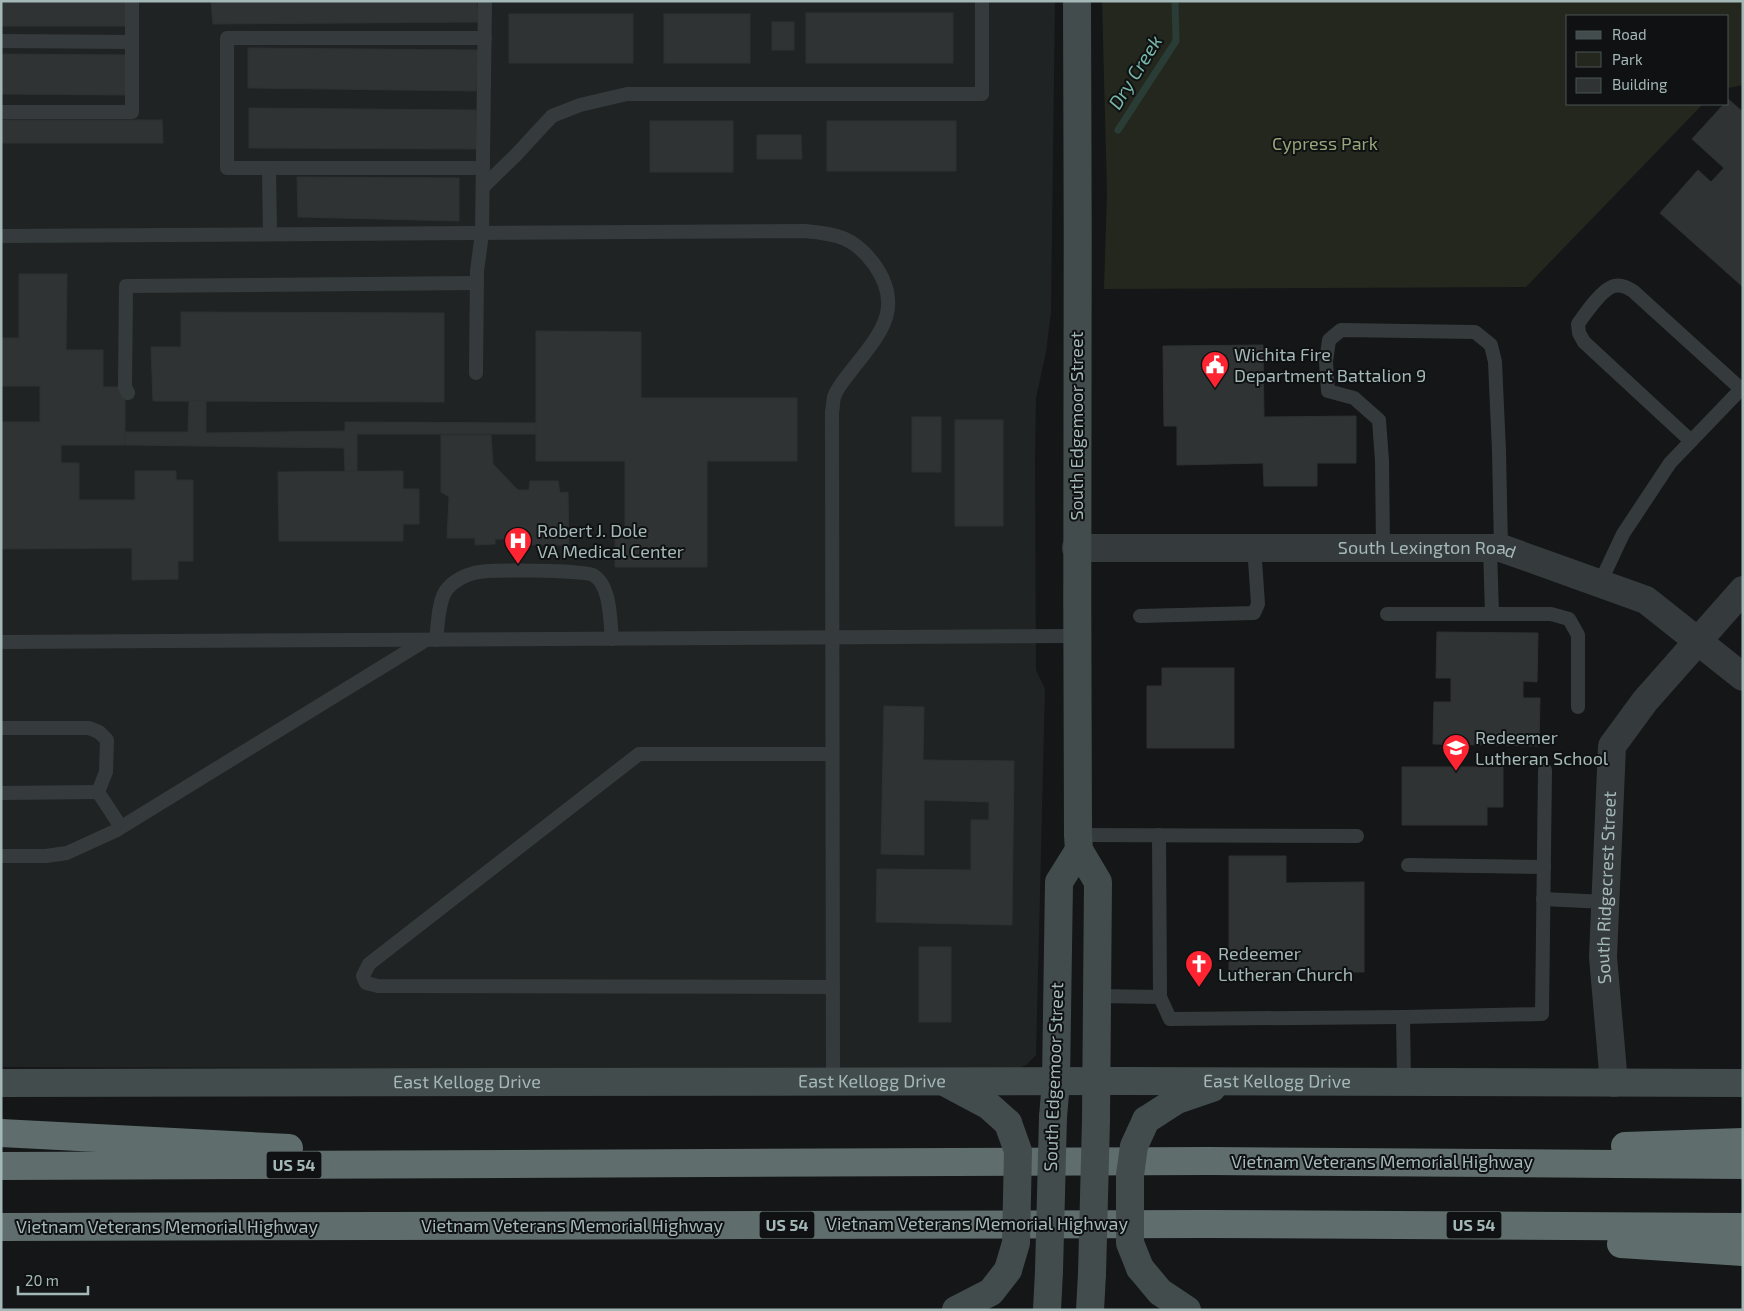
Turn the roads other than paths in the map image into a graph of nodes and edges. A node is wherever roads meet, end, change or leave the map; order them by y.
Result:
1 (132, 1) edge
2 (485, 1) edge
3 (982, 1) edge
4 (1077, 1) edge
5 (485, 38) junction
6 (1, 41) edge
7 (132, 42) junction
8 (1, 112) edge
9 (269, 168) junction
10 (483, 168) junction
11 (483, 187) junction
12 (482, 233) junction
13 (270, 234) junction
14 (1, 236) edge
15 (477, 283) junction
16 (476, 373) dead end
17 (1742, 388) edge
18 (128, 393) dead end
19 (1690, 441) junction
20 (1254, 546) junction
21 (1383, 547) junction
22 (1076, 548) junction
23 (1495, 548) junction
24 (1600, 583) junction
25 (1743, 590) edge
26 (1387, 614) dead end
27 (1492, 614) junction
28 (1140, 616) dead end
29 (1076, 636) junction
30 (832, 638) junction
31 (612, 639) junction
32 (431, 640) junction
33 (1697, 640) junction
34 (1, 642) edge
35 (1743, 677) edge
36 (1578, 707) dead end
37 (1, 728) edge
38 (832, 754) junction
39 (1544, 770) dead end
40 (1, 792) edge
41 (98, 792) junction
42 (121, 827) junction
43 (1159, 835) junction
44 (1357, 836) dead end
45 (1079, 843) junction
46 (1, 856) edge
47 (1408, 865) dead end
48 (1544, 867) junction
49 (1543, 899) junction
50 (1606, 902) junction
51 (833, 987) junction
52 (1097, 996) junction
53 (1160, 997) junction
54 (1403, 1017) junction
55 (942, 1081) junction
56 (1056, 1081) junction
57 (1096, 1081) junction
58 (833, 1082) junction
59 (1230, 1082) junction
60 (1404, 1082) junction
61 (1, 1083) edge
62 (1614, 1083) junction
63 (1743, 1083) edge
64 (1, 1133) edge
65 (1743, 1142) edge
66 (1209, 1162) junction
67 (1743, 1164) edge
68 (588, 1165) junction
69 (1, 1166) edge
70 (1204, 1224) junction
71 (369, 1227) junction
72 (1743, 1227) edge
73 (1, 1228) edge
74 (1, 1245) edge
75 (1743, 1252) edge
76 (956, 1310) edge
77 (1047, 1310) edge
78 (1090, 1310) edge
79 (1186, 1310) edge

1 - 7 lane
2 - 5 lane
3 - 11 lane
4 - 22 main road, South Edgemoor Street
5 - 9 lane
5 - 10 lane
6 - 7 lane
7 - 8 lane
9 - 10 lane
9 - 13 lane
10 - 11 lane
11 - 12 lane
12 - 13 lane
12 - 15 lane
12 - 30 lane
13 - 14 lane
15 - 16 lane
15 - 18 lane
17 - 19 lane
17 - 19 lane
19 - 24 lane
20 - 21 street, South Lexington Road
20 - 22 street, South Lexington Road
20 - 28 lane
21 - 23 street, South Lexington Road
21 - 23 lane
22 - 29 main road, South Edgemoor Street
23 - 24 street, South Lexington Road
23 - 27 lane
24 - 33 street, South Lexington Road
25 - 33 street, South Ridgecrest Street
26 - 27 lane
27 - 36 lane
29 - 30 lane
29 - 45 main road, South Edgemoor Street
30 - 31 lane
30 - 38 lane
31 - 32 lane
31 - 32 lane
32 - 34 lane
32 - 42 lane
33 - 35 street, South Lexington Road
33 - 50 street, South Ridgecrest Street
37 - 41 lane
38 - 51 lane
38 - 51 lane
39 - 48 lane
40 - 41 lane
41 - 42 lane
42 - 46 lane
43 - 44 lane
43 - 45 lane
43 - 53 lane
45 - 52 main road
45 - 56 main road, South Edgemoor Street
47 - 48 lane
48 - 49 lane
49 - 50 lane
49 - 54 lane
50 - 62 street, South Ridgecrest Street
51 - 58 lane
52 - 53 lane
52 - 57 main road
53 - 54 lane
54 - 60 lane
55 - 56 main road, East Kellogg Drive
55 - 58 main road, East Kellogg Drive
55 - 76 main road, bridge
56 - 57 main road, East Kellogg Drive
56 - 77 main road, South Edgemoor Street, bridge
57 - 59 main road, East Kellogg Drive
57 - 78 main road, bridge
58 - 61 main road, East Kellogg Drive
59 - 60 main road, East Kellogg Drive
59 - 79 main road, bridge
60 - 62 main road, East Kellogg Drive
62 - 63 main road, East Kellogg Drive
64 - 68 highway
65 - 66 highway
66 - 67 highway, Vietnam Veterans Memorial Highway / US 54
66 - 68 highway, Vietnam Veterans Memorial Highway / US 54
68 - 69 highway, Vietnam Veterans Memorial Highway / US 54
70 - 71 highway, Vietnam Veterans Memorial Highway / US 54
70 - 72 highway, Vietnam Veterans Memorial Highway / US 54
70 - 75 highway
71 - 73 highway, Vietnam Veterans Memorial Highway / US 54
71 - 74 highway

